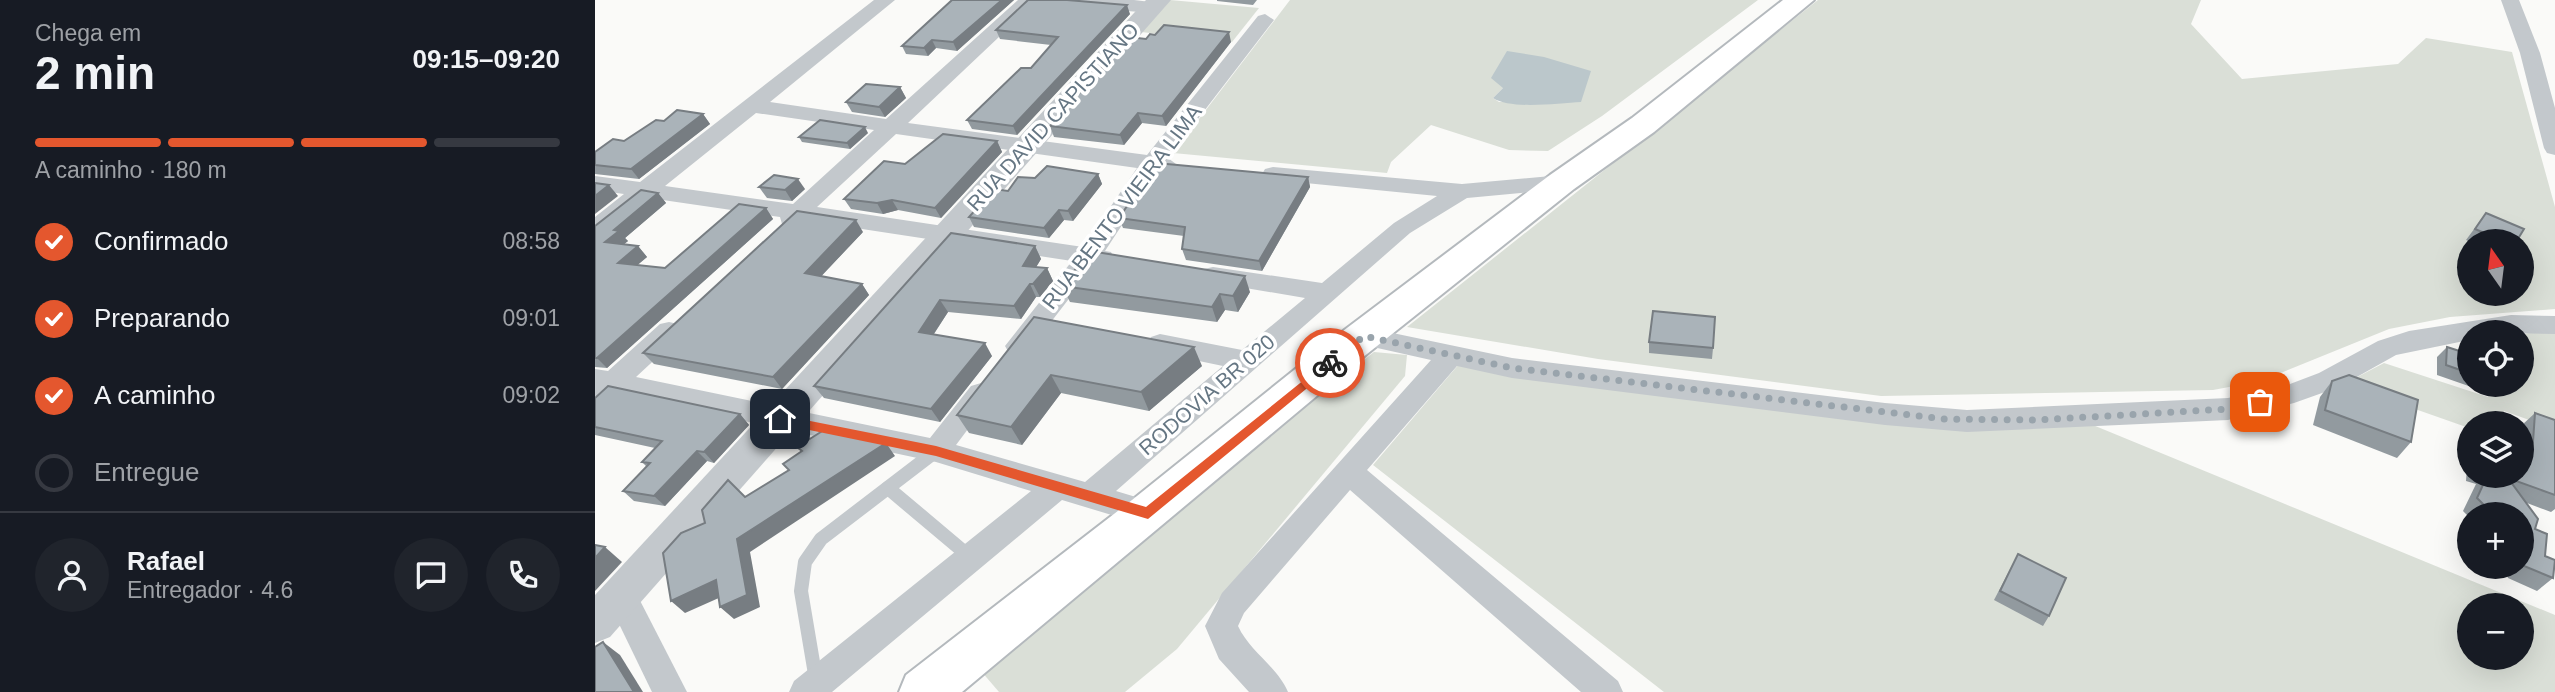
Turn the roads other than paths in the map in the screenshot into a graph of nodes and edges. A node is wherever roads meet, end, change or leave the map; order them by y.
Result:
1 (885, 0) edge
2 (1029, 0) edge
3 (1065, 0) edge
4 (1800, 0) edge
5 (2510, 0) edge
6 (1156, 4) edge
7 (1265, 20) dead end
8 (754, 106) junction
9 (892, 125) junction
10 (1028, 148) junction
11 (2555, 148) edge
12 (1152, 163) junction
13 (1192, 166) edge
14 (1247, 171) edge
15 (1562, 182) junction
16 (595, 183) edge
17 (642, 191) junction
18 (1462, 191) junction
19 (798, 212) junction
20 (595, 229) edge
21 (778, 230) edge
22 (947, 233) junction
23 (1089, 256) junction
24 (1128, 262) edge
25 (1194, 272) edge
26 (1325, 292) junction
27 (681, 320) edge
28 (1039, 320) junction
29 (1065, 325) edge
30 (2555, 325) edge
31 (1364, 336) junction
32 (1130, 338) edge
33 (1450, 356) junction
34 (1247, 361) junction
35 (601, 387) edge
36 (780, 419) junction
37 (936, 451) junction
38 (1349, 472) junction
39 (887, 488) junction
40 (1055, 488) junction
41 (1089, 497) junction
42 (1148, 513) junction
43 (971, 558) junction
44 (621, 595) junction
45 (595, 624) edge
46 (811, 688) edge
47 (670, 692) edge
48 (923, 692) edge
49 (1271, 692) edge
50 (1606, 692) edge

1 - 8 street
2 - 9 street
3 - 6 street
4 - 15 highway
5 - 11 street
6 - 10 street, RUA DAVID CAPISTIANO
7 - 12 street, RUA BENTO VIEIRA LIMA
8 - 9 street
8 - 17 street
9 - 10 street
9 - 19 street
10 - 12 street
10 - 22 street, RUA DAVID CAPISTIANO
12 - 13 street
12 - 23 street, RUA BENTO VIEIRA LIMA
14 - 18 street
15 - 18 street
15 - 31 highway
16 - 17 street
17 - 19 street
17 - 20 street
18 - 26 street, RODOVIA BR 020
19 - 21 street
19 - 22 street
22 - 23 street
22 - 36 street, RUA DAVID CAPISTIANO
23 - 24 street
23 - 28 street, RUA BENTO VIEIRA LIMA
25 - 26 street
26 - 34 street, RODOVIA BR 020
27 - 35 street
28 - 29 street
28 - 37 street, RUA BENTO VIEIRA LIMA
30 - 33 street
31 - 33 street
31 - 42 highway
32 - 34 street
33 - 38 street
34 - 41 street, RODOVIA BR 020
35 - 36 street
36 - 37 street
36 - 44 street, RUA DAVID CAPISTIANO
37 - 39 lane
37 - 40 street
38 - 49 street
38 - 50 street
39 - 43 lane
39 - 46 lane
40 - 41 street
40 - 43 street
41 - 42 street
42 - 48 highway
43 - 46 street
44 - 45 street, RUA DAVID CAPISTIANO
44 - 47 street

